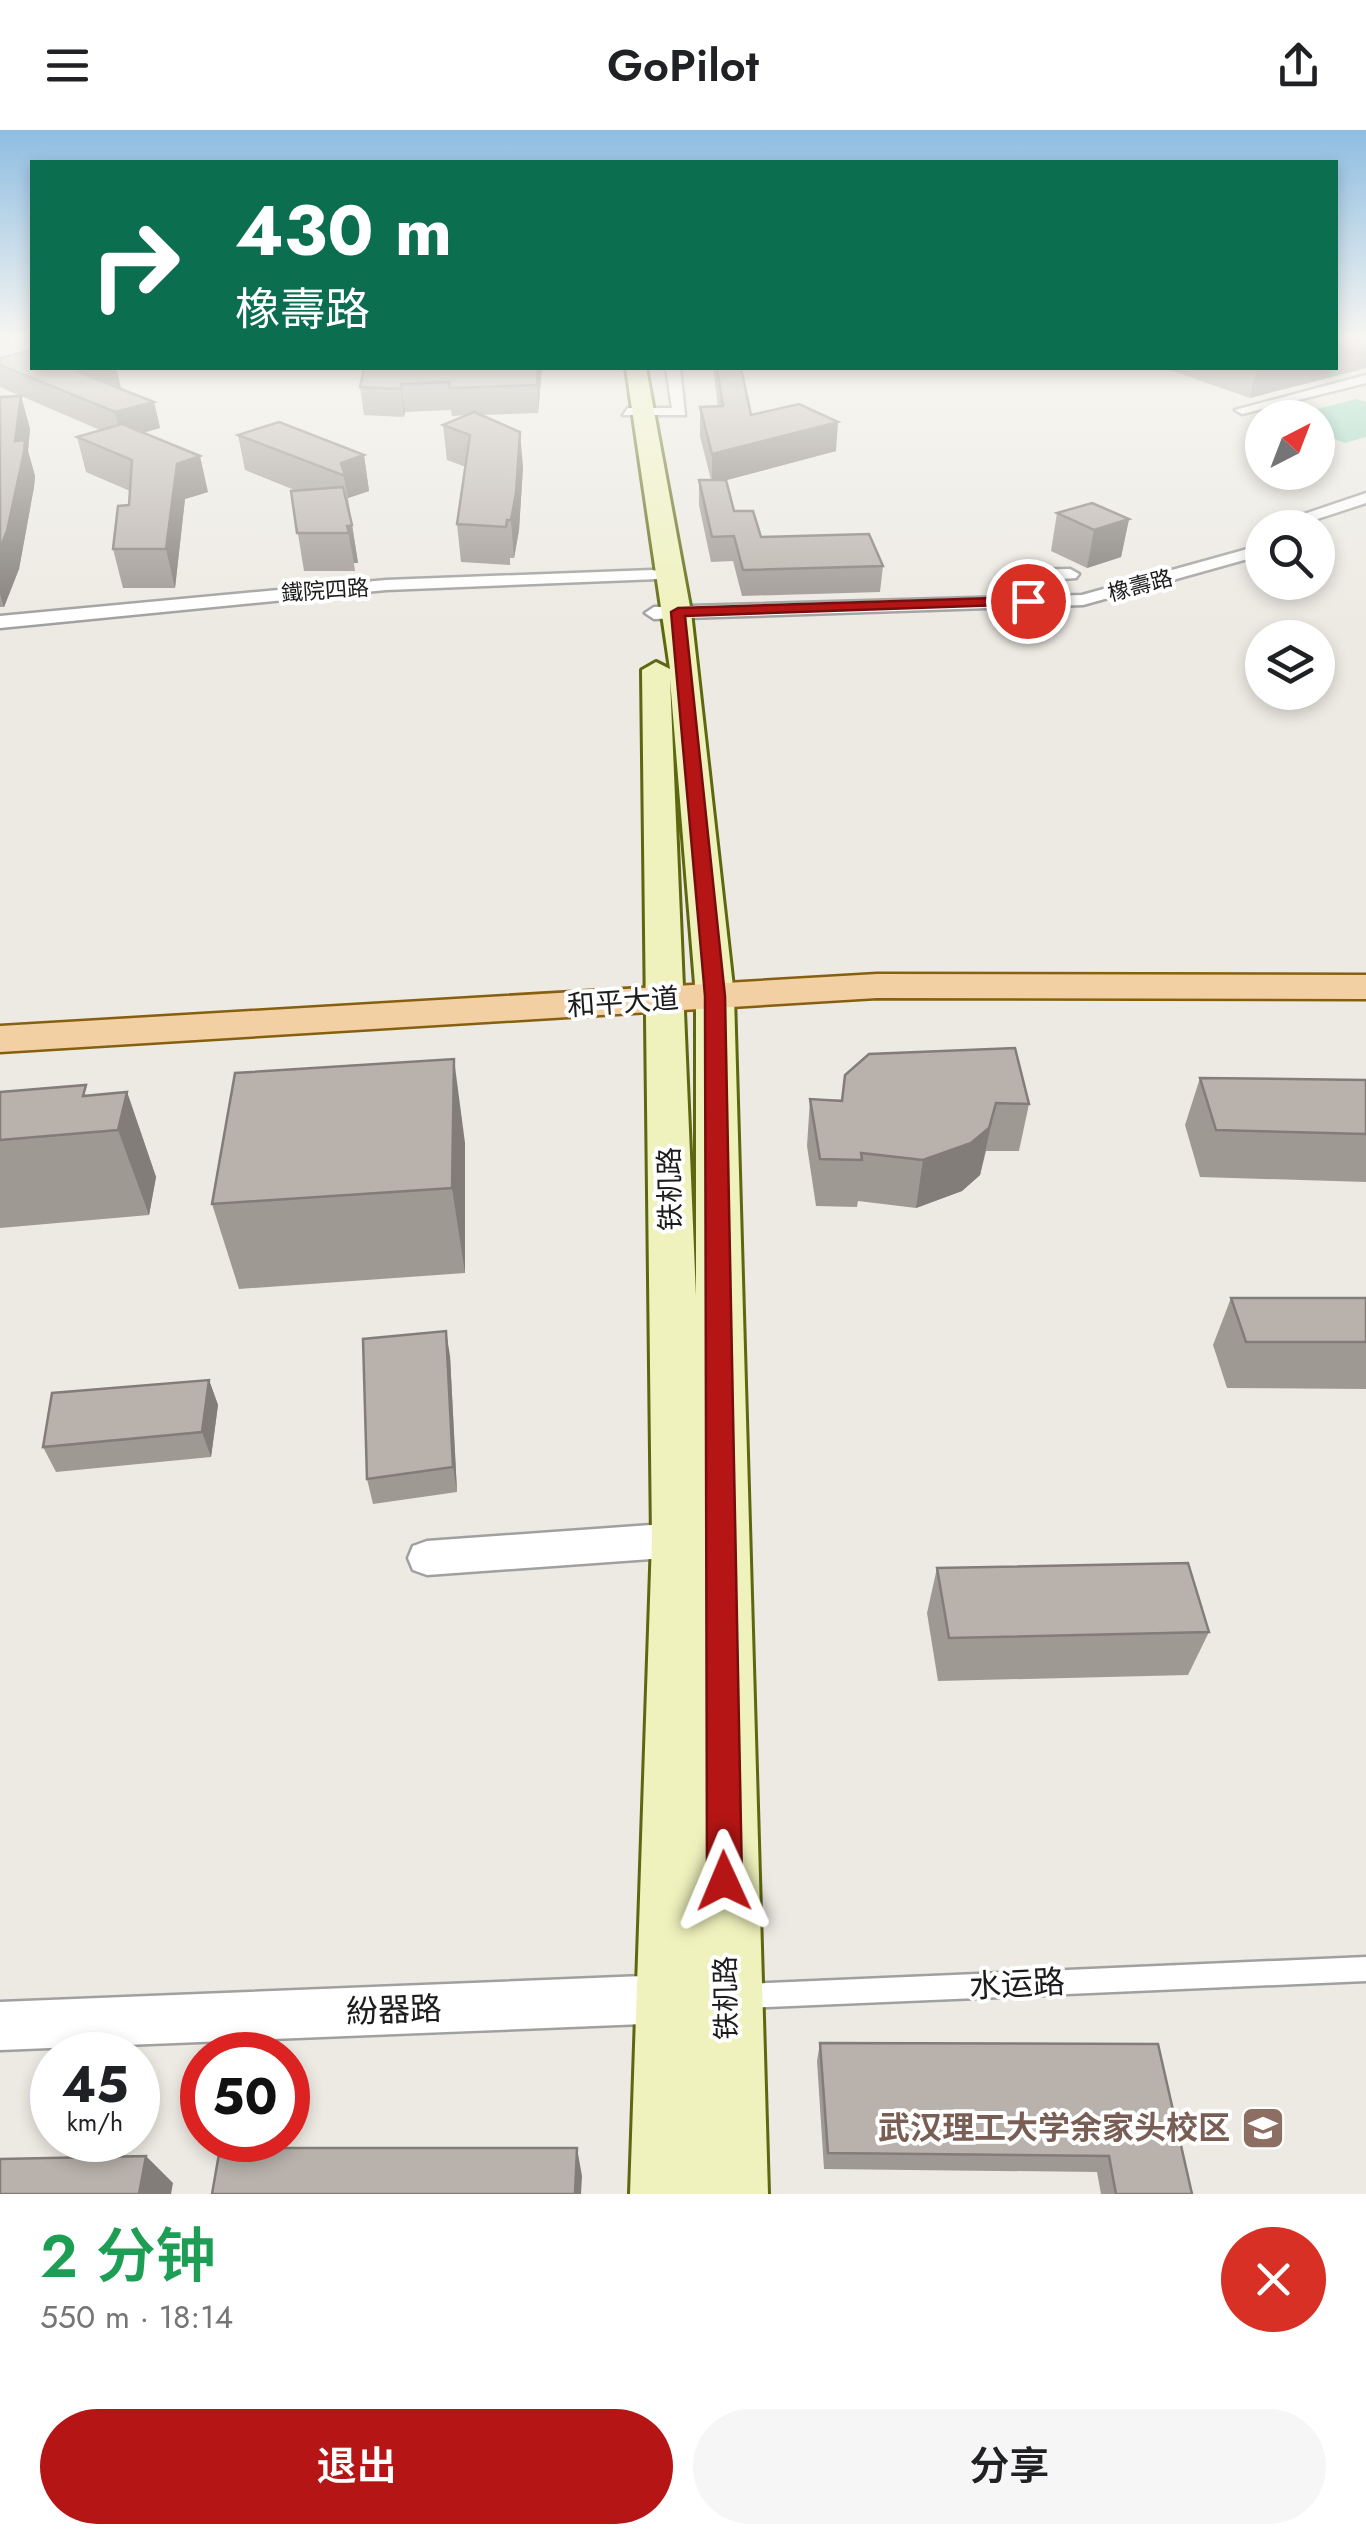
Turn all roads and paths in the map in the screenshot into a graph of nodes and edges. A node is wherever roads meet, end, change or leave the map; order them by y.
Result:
1 (637, 432) edge
2 (638, 432) edge
3 (1366, 498) edge
4 (1328, 510) edge
5 (1245, 535) edge
6 (1245, 555) edge
7 (1070, 574) dead end
8 (652, 575) junction
9 (666, 613) junction
10 (0, 622) edge
11 (1366, 962) edge
12 (689, 986) junction
13 (1366, 986) edge
14 (0, 1013) edge
15 (0, 1039) edge
16 (678, 1540) junction
17 (427, 1558) dead end
18 (1366, 1969) edge
19 (697, 1998) junction
20 (0, 2026) edge
21 (667, 2194) edge
22 (731, 2194) edge

1 - 8 main road, 铁机路
2 - 9 main road, 铁机路
3 - 4 street
5 - 7 street
6 - 9 street, 橡壽路
8 - 9 main road, 铁机路
8 - 10 street, 鐵院四路
9 - 12 main road, 铁机路
9 - 12 main road, 铁机路
11 - 12 main road, 和平大道
12 - 13 main road, 和平大道
12 - 14 main road, 和平大道
12 - 15 main road, 和平大道
12 - 16 main road, 铁机路
12 - 19 main road, 铁机路
16 - 17 street
16 - 19 main road, 铁机路
18 - 19 lane, 水运路
19 - 20 street, 紛器路
19 - 21 main road, 铁机路
19 - 22 main road, 铁机路

